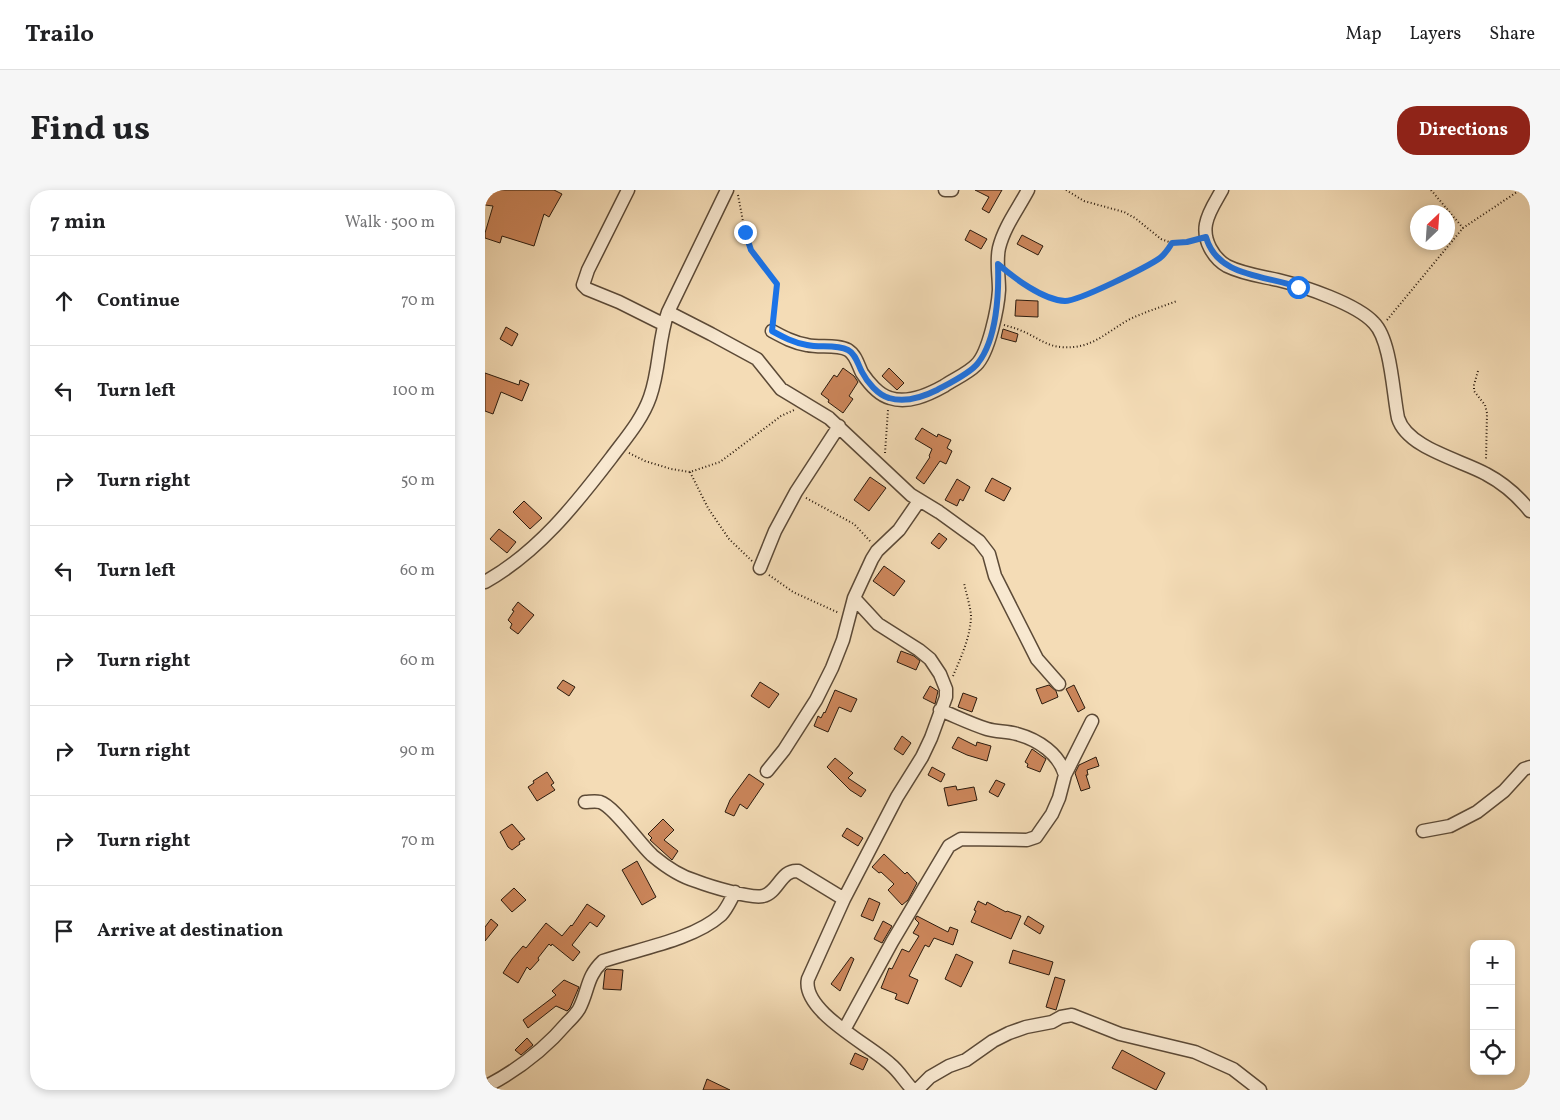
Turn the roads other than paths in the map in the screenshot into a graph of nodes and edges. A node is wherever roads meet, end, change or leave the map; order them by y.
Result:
1 (628, 190) edge
2 (727, 190) edge
3 (945, 190) edge
4 (952, 190) edge
5 (1028, 190) edge
6 (1222, 190) edge
7 (666, 318) junction
8 (772, 331) road end
9 (839, 426) junction
10 (919, 501) junction
11 (1530, 511) edge
12 (760, 568) dead end
13 (485, 582) edge
14 (854, 598) junction
15 (1059, 684) dead end
16 (940, 710) junction
17 (1092, 721) dead end
18 (1530, 768) edge
19 (767, 771) dead end
20 (1065, 775) junction
21 (585, 802) dead end
22 (1423, 831) dead end
23 (735, 892) junction
24 (844, 899) junction
25 (845, 1030) junction
26 (485, 1087) edge
27 (913, 1090) edge
28 (917, 1090) edge
29 (1260, 1090) edge

1 - 7 street
2 - 7 street
3 - 4 street
5 - 8 street
6 - 11 street
7 - 9 street
7 - 13 street
9 - 10 street
9 - 12 street
10 - 14 street
10 - 15 street
14 - 16 street
14 - 19 street
16 - 20 street
16 - 24 street
17 - 20 street
18 - 22 street
20 - 25 street
21 - 23 street
23 - 24 street
23 - 26 street
24 - 25 street
25 - 27 street
28 - 29 street

